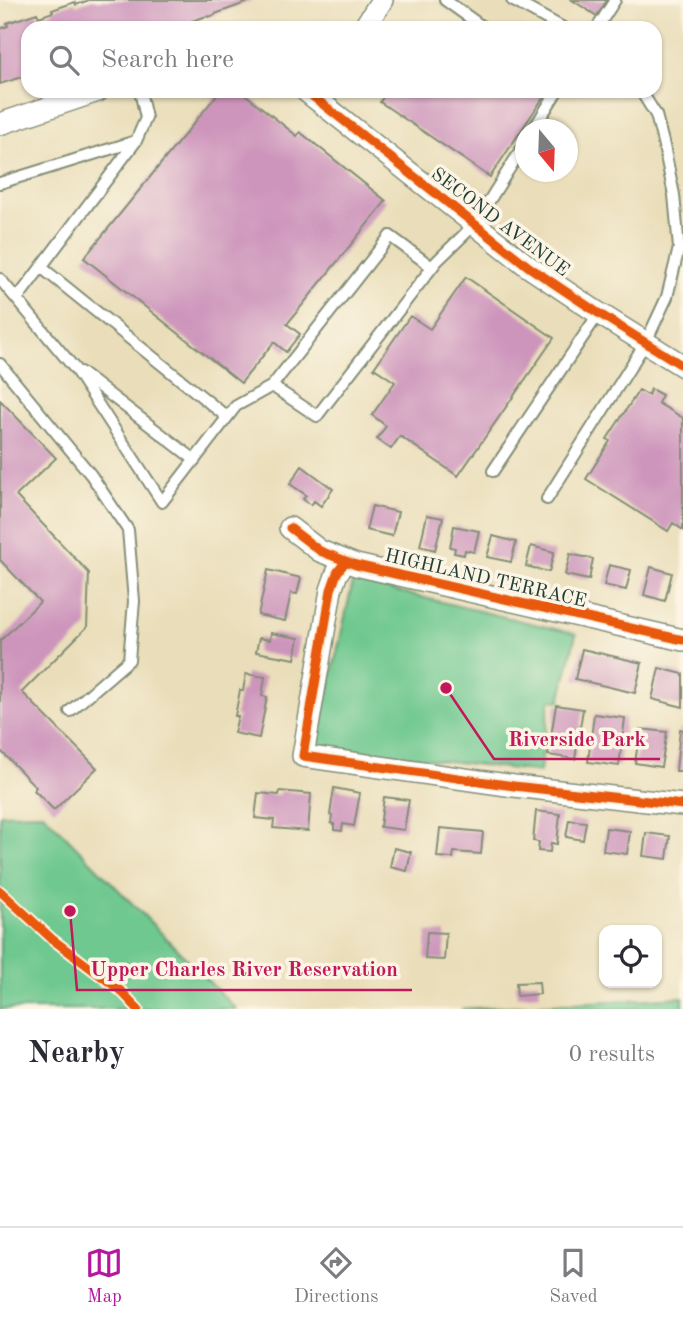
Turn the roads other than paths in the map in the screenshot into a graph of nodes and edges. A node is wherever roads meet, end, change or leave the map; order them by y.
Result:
1 (382, 0) edge
2 (445, 0) edge
3 (512, 0) edge
4 (615, 0) edge
5 (368, 21) edge
6 (474, 21) edge
7 (550, 21) edge
8 (602, 21) edge
9 (77, 98) edge
10 (142, 98) edge
11 (319, 98) edge
12 (553, 98) edge
13 (645, 98) edge
14 (540, 119) edge
15 (0, 124) edge
16 (136, 141) junction
17 (515, 160) edge
18 (0, 183) edge
19 (474, 225) junction
20 (41, 267) junction
21 (432, 267) junction
22 (0, 279) edge
23 (16, 299) junction
24 (599, 313) junction
25 (646, 342) junction
26 (0, 364) edge
27 (683, 366) edge
28 (73, 367) junction
29 (272, 386) junction
30 (228, 417) junction
31 (195, 460) junction
32 (493, 471) dead end
33 (547, 499) dead end
34 (290, 528) dead end
35 (345, 562) junction
36 (683, 640) edge
37 (70, 711) dead end
38 (683, 805) edge

1 - 5 street
2 - 6 lane
3 - 7 lane
4 - 8 lane
9 - 15 street
10 - 16 lane
11 - 19 street, SECOND AVENUE
12 - 14 lane
13 - 25 lane
16 - 18 lane
16 - 20 lane
17 - 19 lane
19 - 21 lane
19 - 24 street, SECOND AVENUE
20 - 23 lane
20 - 30 lane
21 - 29 lane
21 - 29 lane
22 - 23 lane
23 - 28 lane
24 - 25 street, SECOND AVENUE
24 - 32 lane
25 - 27 street, SECOND AVENUE
25 - 33 lane
26 - 37 lane
28 - 31 lane
28 - 31 lane
29 - 30 lane
30 - 31 lane
34 - 35 street, HIGHLAND TERRACE
35 - 36 street, HIGHLAND TERRACE
35 - 38 street

